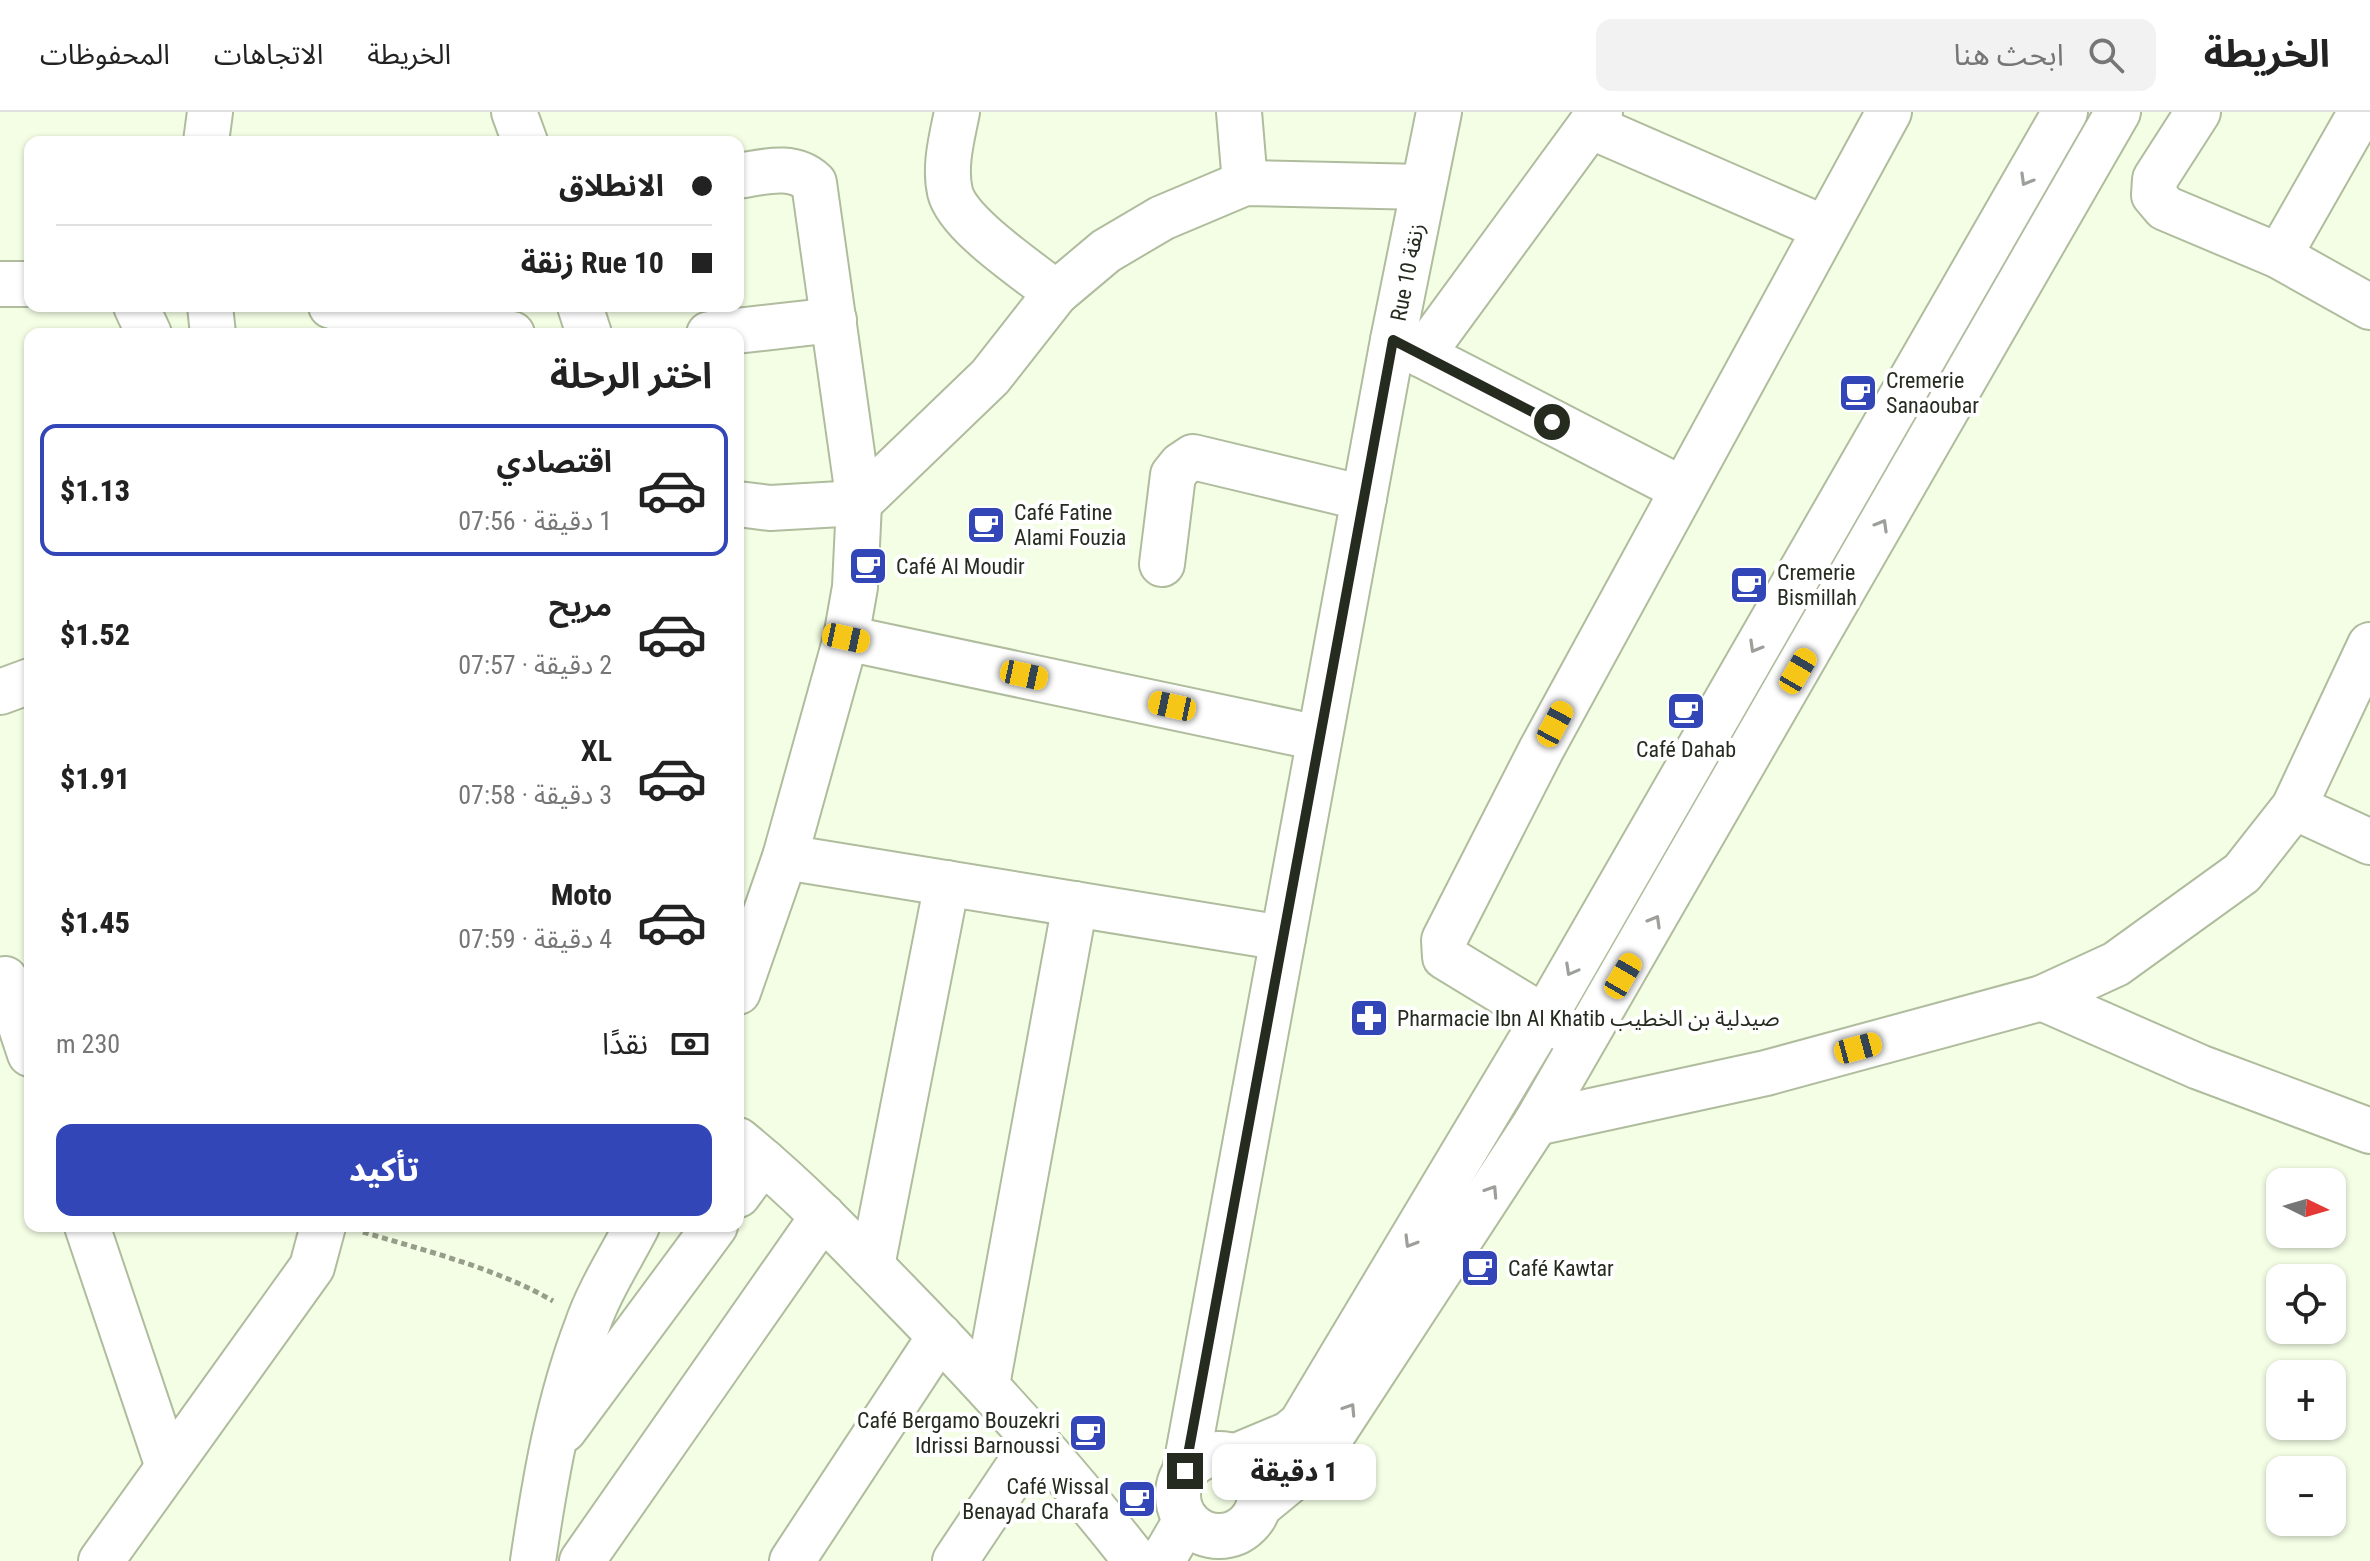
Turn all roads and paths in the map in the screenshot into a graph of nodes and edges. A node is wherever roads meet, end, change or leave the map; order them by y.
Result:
1 (210, 112) edge
2 (514, 112) edge
3 (957, 112) edge
4 (1239, 112) edge
5 (1439, 112) edge
6 (1889, 112) edge
7 (2065, 112) edge
8 (2118, 112) edge
9 (2198, 112) edge
10 (2361, 112) edge
11 (1595, 119) edge
12 (207, 136) edge
13 (523, 136) edge
14 (744, 175) edge
15 (1245, 183) junction
16 (1423, 187) junction
17 (1824, 228) junction
18 (2279, 256) junction
19 (0, 284) edge
20 (24, 284) edge
21 (1056, 293) junction
22 (2369, 304) edge
23 (370, 312) edge
24 (834, 320) junction
25 (473, 328) edge
26 (744, 330) edge
27 (1408, 348) junction
28 (1682, 489) junction
29 (1364, 498) junction
30 (859, 503) junction
31 (744, 505) edge
32 (1162, 564) dead end
33 (846, 638) junction
34 (2370, 645) edge
35 (24, 683) edge
36 (0, 692) edge
37 (1319, 738) junction
38 (2294, 807) junction
39 (2370, 842) edge
40 (785, 857) junction
41 (947, 883) junction
42 (1075, 904) junction
43 (752, 914) edge
44 (1283, 938) junction
45 (744, 959) edge
46 (12, 978) edge
47 (2042, 998) junction
48 (1544, 1018) junction
49 (24, 1029) edge
50 (1584, 1041) junction
51 (1536, 1123) junction
52 (2370, 1131) edge
53 (751, 1150) edge
54 (744, 1174) edge
55 (823, 1216) junction
56 (89, 1232) edge
57 (338, 1232) edge
58 (356, 1232) edge
59 (634, 1232) edge
60 (711, 1232) edge
61 (872, 1266) junction
62 (588, 1322) junction
63 (940, 1336) junction
64 (987, 1385) junction
65 (1036, 1440) junction
66 (550, 1449) junction
67 (1234, 1457) junction
68 (168, 1467) junction
69 (1185, 1471) junction
70 (1186, 1520) junction
71 (1244, 1531) edge
72 (101, 1561) edge
73 (533, 1561) edge
74 (582, 1561) edge
75 (792, 1561) edge
76 (955, 1561) edge
77 (1136, 1561) edge
78 (1162, 1561) edge

1 - 12 street
2 - 13 street
3 - 21 street
4 - 15 street
5 - 16 street, Rue 10 زنقة
6 - 17 street
7 -> 48 street
50 -> 8 street
9 - 18 street
10 - 18 street
11 - 17 street
11 - 27 street
14 - 24 street
15 - 16 street
15 - 21 street
16 - 27 street, Rue 10 زنقة
17 - 28 street
18 - 22 street
19 - 20 street
21 - 30 street
23 - 25 street
24 - 26 street
24 - 30 street
27 - 28 street
27 - 29 street, Rue 10 زنقة
28 - 48 street
29 - 32 street
29 - 37 street, Rue 10 زنقة
30 - 31 street
30 - 33 street
33 - 37 street
33 - 40 street
34 - 38 street
35 - 36 street
37 - 44 street, Rue 10 زنقة
38 - 39 street
38 - 47 street
40 - 41 street
40 - 43 street
41 - 42 street
41 - 61 street
42 - 44 street
42 - 64 street
43 - 45 street
44 - 69 street, Rue 10 زنقة
46 - 49 street
47 - 51 street
47 - 52 street
48 - 50 street
48 -> 67 street
50 - 51 street
71 -> 51 street
53 - 54 street
53 - 55 street
55 - 61 street
55 - 74 street
56 - 68 street
57 - 68 street
58 - 62 path
59 - 62 street
60 - 66 street
61 - 63 street
62 - 66 street
63 - 64 street
63 - 75 street
64 - 65 street
65 - 76 street
65 - 77 street
66 - 73 street
67 - 69 street
67 - 71 street
68 - 72 street
69 - 70 street
70 - 71 street
70 - 78 street

